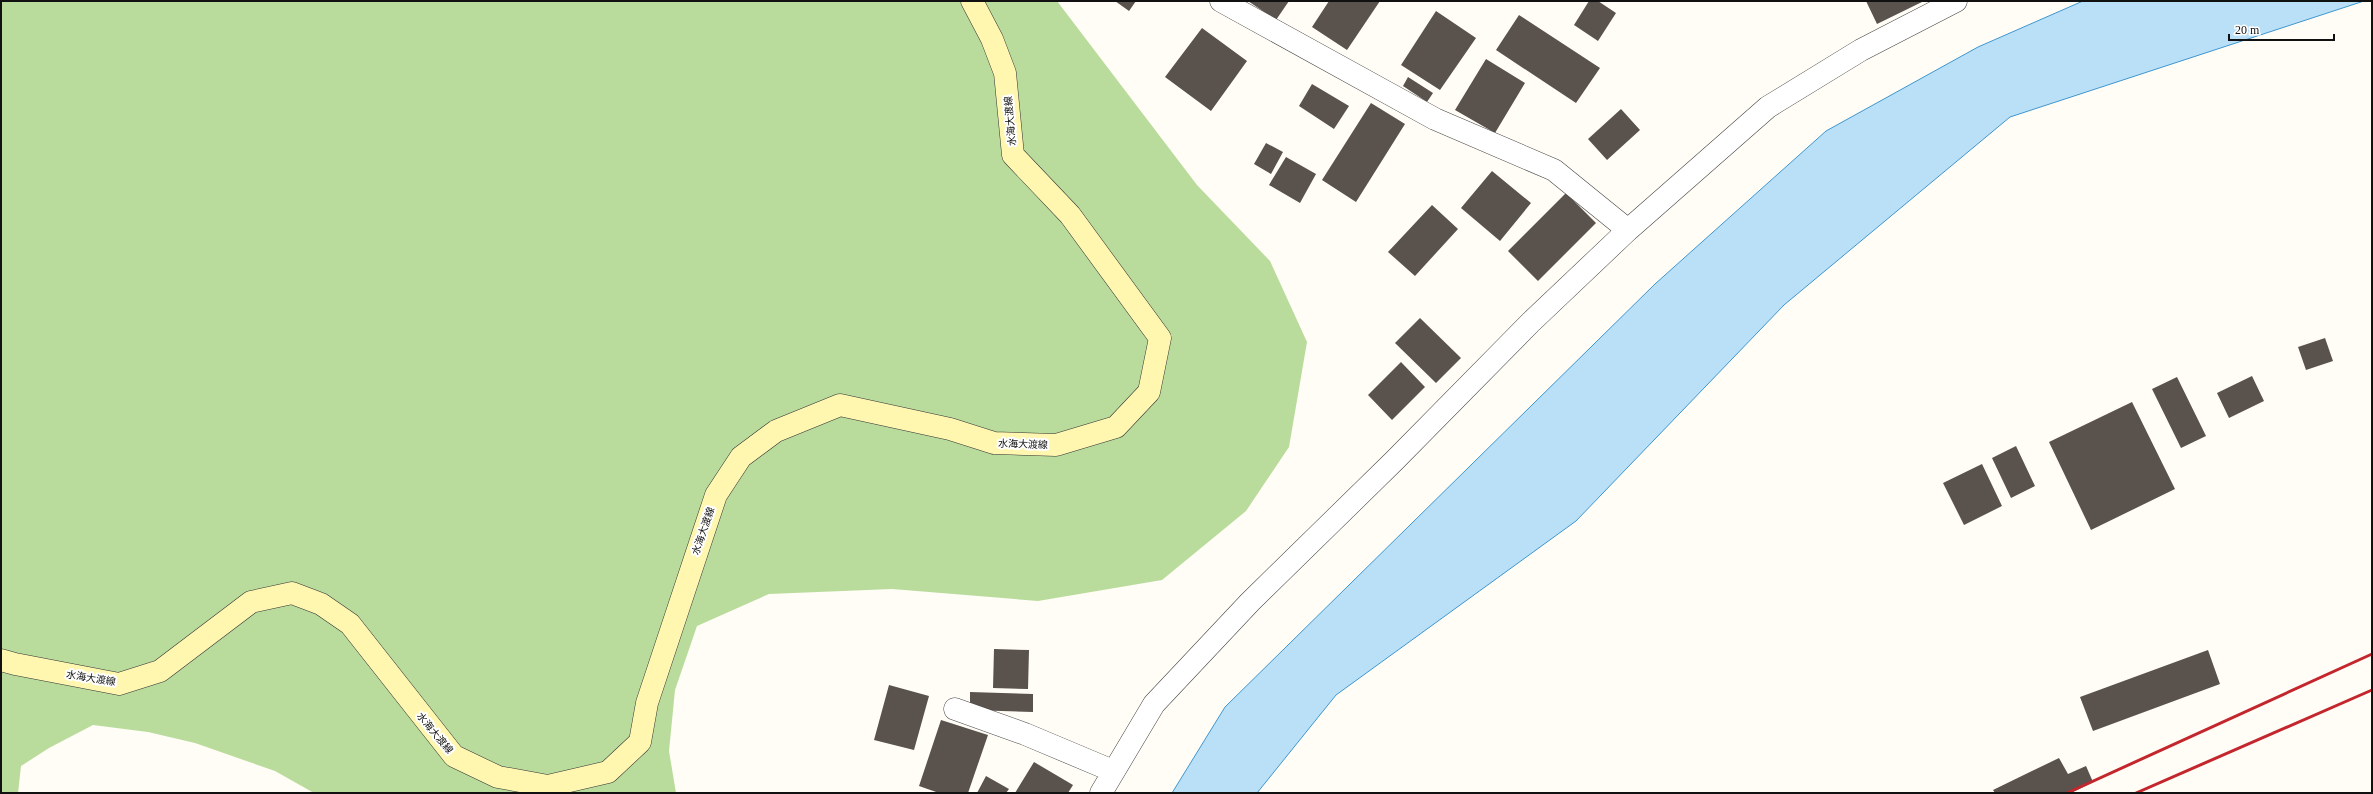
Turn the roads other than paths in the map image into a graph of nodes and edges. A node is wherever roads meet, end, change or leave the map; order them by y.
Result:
1 (972, 1) edge
2 (1221, 1) edge
3 (1956, 1) edge
4 (1628, 230) junction
5 (1, 660) edge
6 (955, 709) dead end
7 (1113, 771) junction
8 (1101, 793) edge

1 - 5 main road, 水海大渡線
2 - 4 street
3 - 4 street
4 - 7 street
6 - 7 street
7 - 8 street

